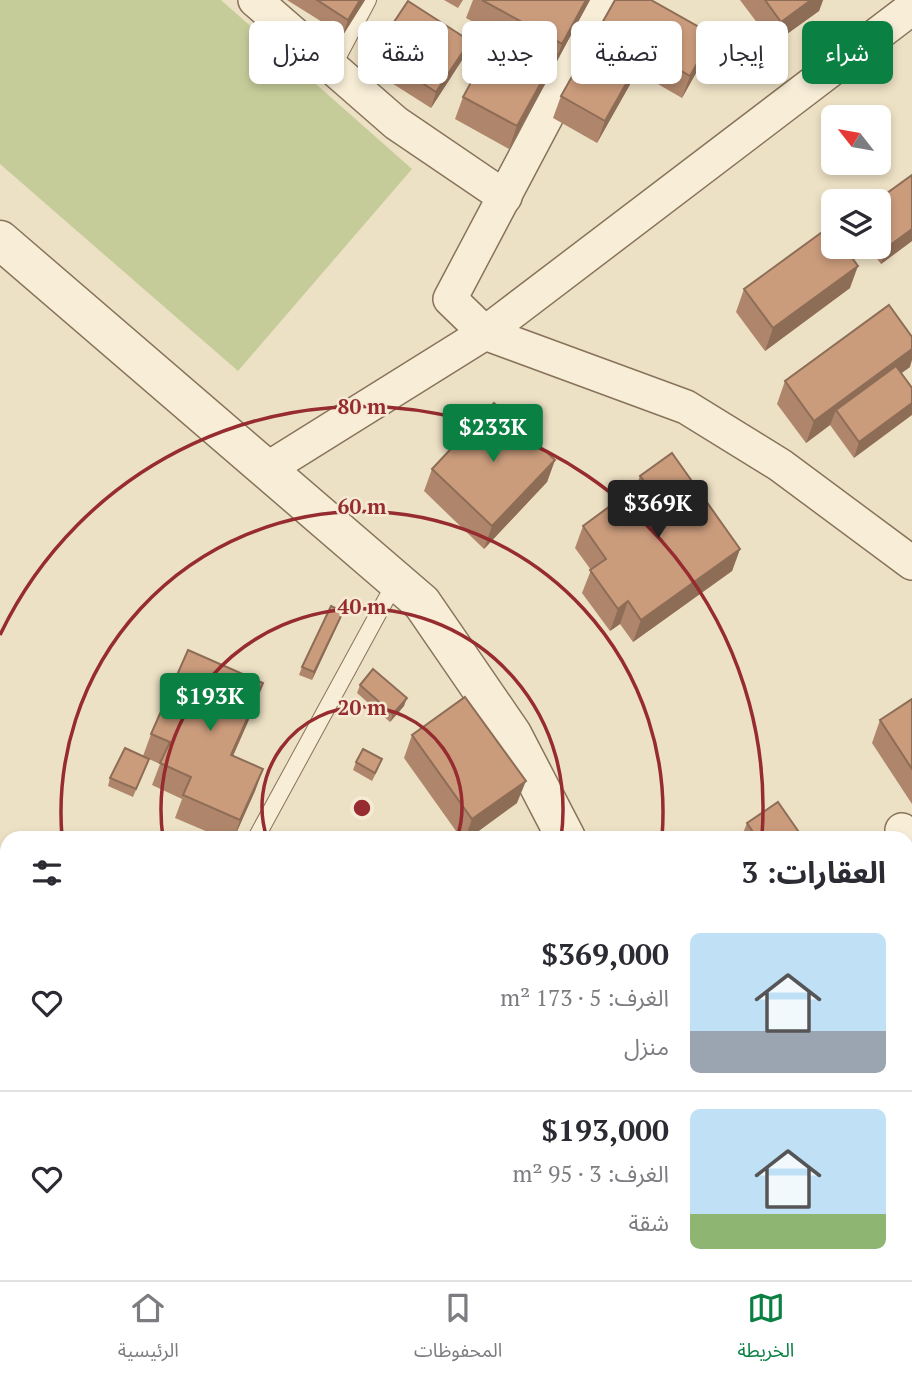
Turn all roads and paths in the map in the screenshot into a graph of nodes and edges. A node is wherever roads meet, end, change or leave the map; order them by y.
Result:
1 (256, 0) edge
2 (368, 0) edge
3 (608, 0) edge
4 (912, 8) edge
5 (279, 21) edge
6 (344, 45) edge
7 (344, 78) edge
8 (505, 197) junction
9 (0, 240) edge
10 (485, 333) junction
11 (267, 468) junction
12 (912, 563) edge
13 (396, 581) junction
14 (260, 831) edge
15 (562, 831) edge

1 - 5 street
2 - 6 lane
3 - 8 street
4 - 10 street
7 - 8 street
8 - 10 street
9 - 11 street
10 - 11 street
10 - 12 street
11 - 13 street
13 - 14 lane
13 - 15 street

